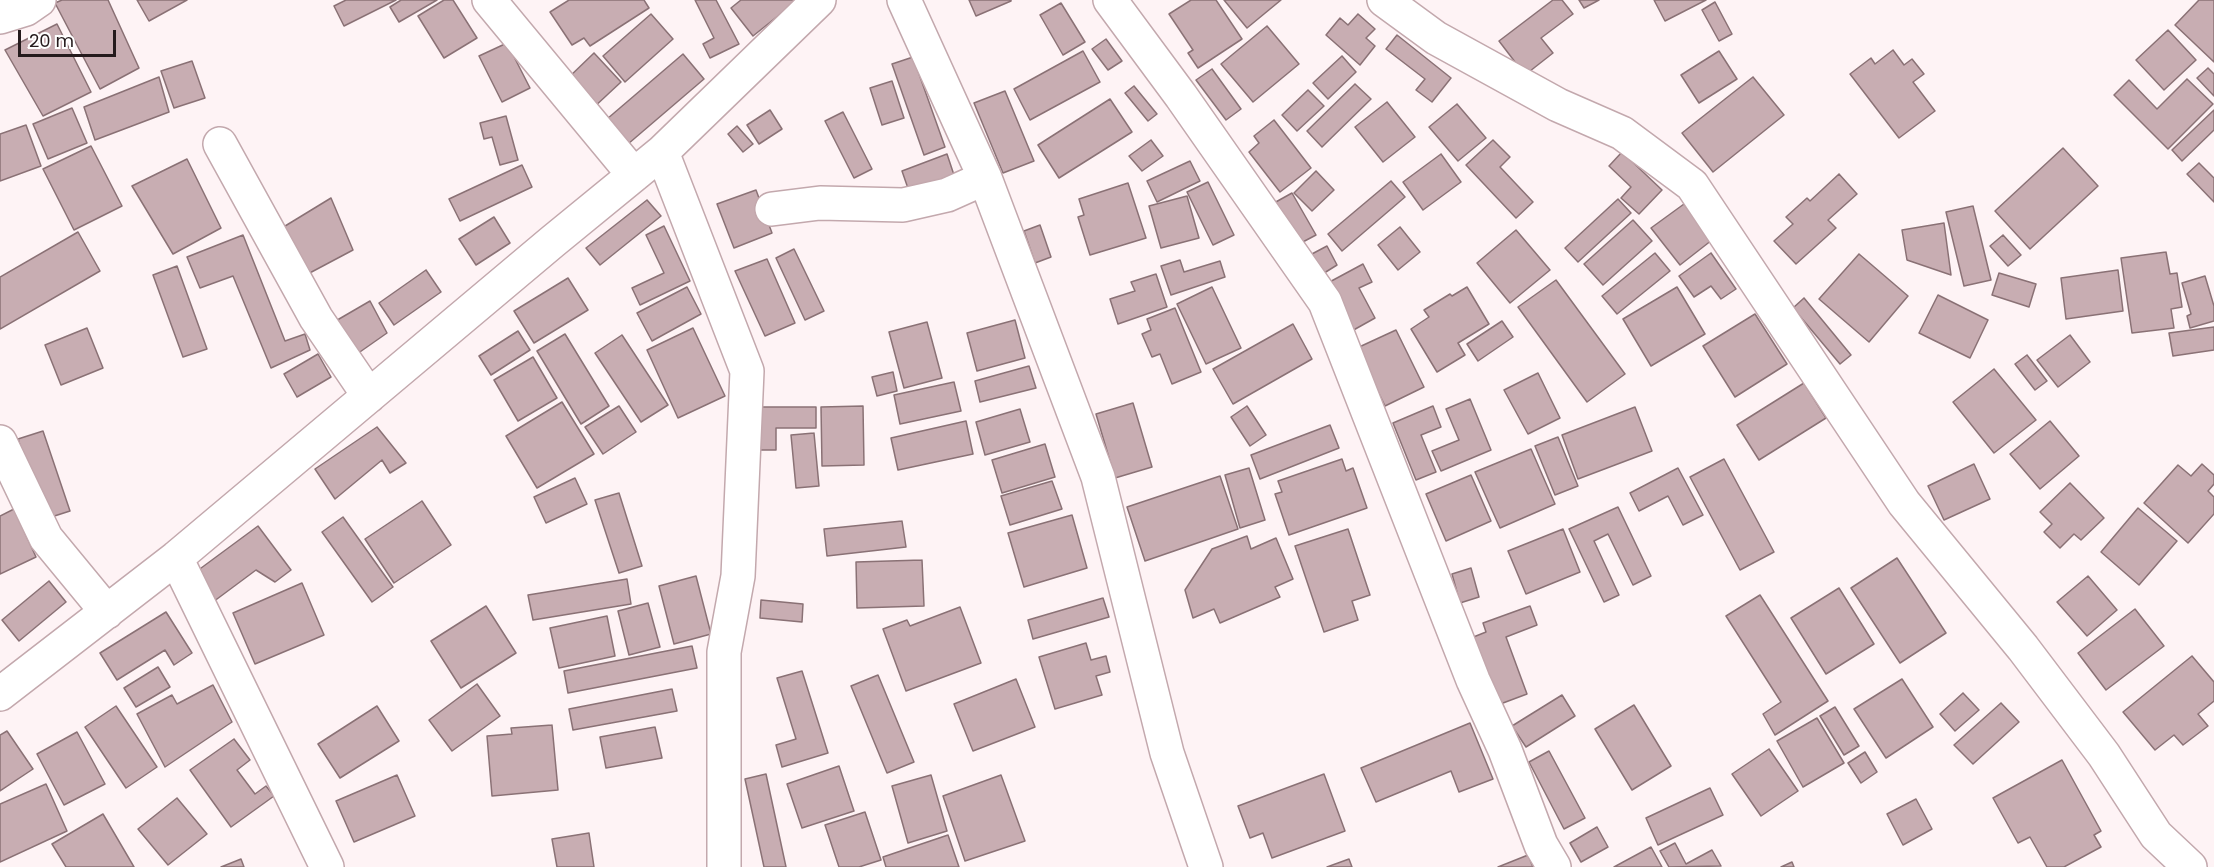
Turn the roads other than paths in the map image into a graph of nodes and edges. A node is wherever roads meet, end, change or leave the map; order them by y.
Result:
1 (39, 0) edge
2 (489, 0) edge
3 (819, 0) edge
4 (904, 0) edge
5 (1110, 0) edge
6 (1384, 0) edge
7 (0, 17) edge
8 (220, 144) dead end
9 (662, 152) junction
10 (634, 175) junction
11 (986, 178) junction
12 (772, 209) dead end
13 (369, 396) junction
14 (0, 442) edge
15 (176, 558) junction
16 (107, 612) junction
17 (0, 694) edge
18 (327, 867) edge
19 (724, 867) edge
20 (1206, 867) edge
21 (1554, 867) edge
22 (2190, 867) edge

1 - 7 street
2 - 10 street
3 - 9 street
4 - 11 street
5 - 21 street
6 - 22 street
8 - 13 street
9 - 10 street
9 - 19 street
10 - 13 street
11 - 12 street
11 - 20 street
13 - 15 street
14 - 16 street
15 - 16 street
15 - 18 street
16 - 17 street

